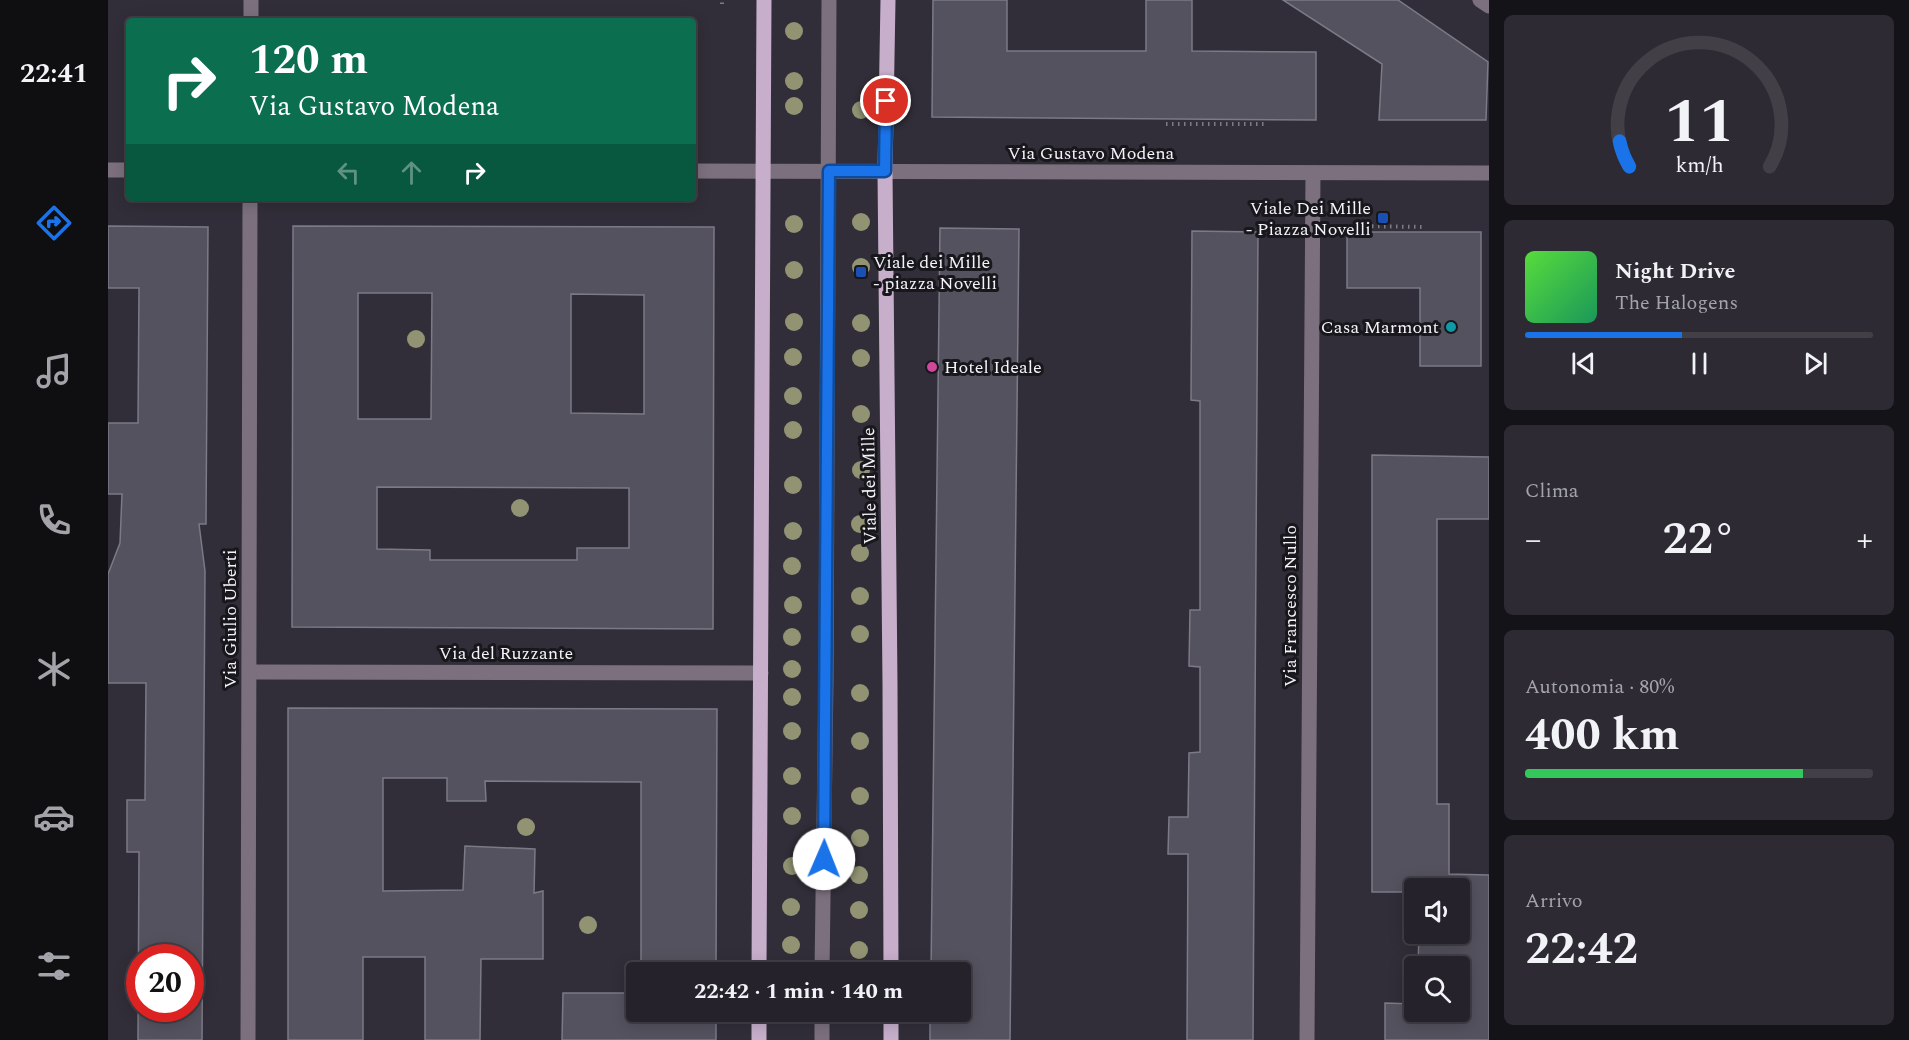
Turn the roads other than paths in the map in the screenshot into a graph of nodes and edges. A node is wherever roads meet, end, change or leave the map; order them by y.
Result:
1 (251, 0) edge
2 (764, 0) edge
3 (829, 0) edge
4 (888, 0) edge
5 (1480, 0) edge
6 (1489, 6) edge
7 (251, 18) edge
8 (108, 170) edge
9 (126, 170) edge
10 (696, 171) edge
11 (763, 171) junction
12 (829, 171) junction
13 (885, 171) junction
14 (1313, 173) junction
15 (1489, 173) edge
16 (250, 201) edge
17 (250, 672) junction
18 (761, 673) junction
19 (759, 962) edge
20 (822, 962) edge
21 (891, 962) edge
22 (759, 1022) edge
23 (822, 1022) edge
24 (891, 1022) edge
25 (248, 1040) edge
26 (759, 1040) edge
27 (822, 1040) edge
28 (891, 1040) edge
29 (1307, 1040) edge

1 - 7 street
2 - 11 main road
3 - 12 street
4 - 13 main road, Viale dei Mille
5 - 6 street
8 - 9 street
10 - 11 street, Via Gustavo Modena
11 - 12 street, Via Gustavo Modena
11 - 18 main road
12 - 13 street, Via Gustavo Modena
12 - 20 street
13 - 14 street, Via Gustavo Modena
13 - 21 main road, Viale dei Mille
14 - 15 street, Via Gustavo Modena
14 - 29 street, Via Francesco Nullo
16 - 17 street, Via Giulio Uberti
17 - 18 street, Via del Ruzzante
17 - 25 street, Via Giulio Uberti
18 - 19 main road
22 - 26 main road
23 - 27 street
24 - 28 main road

